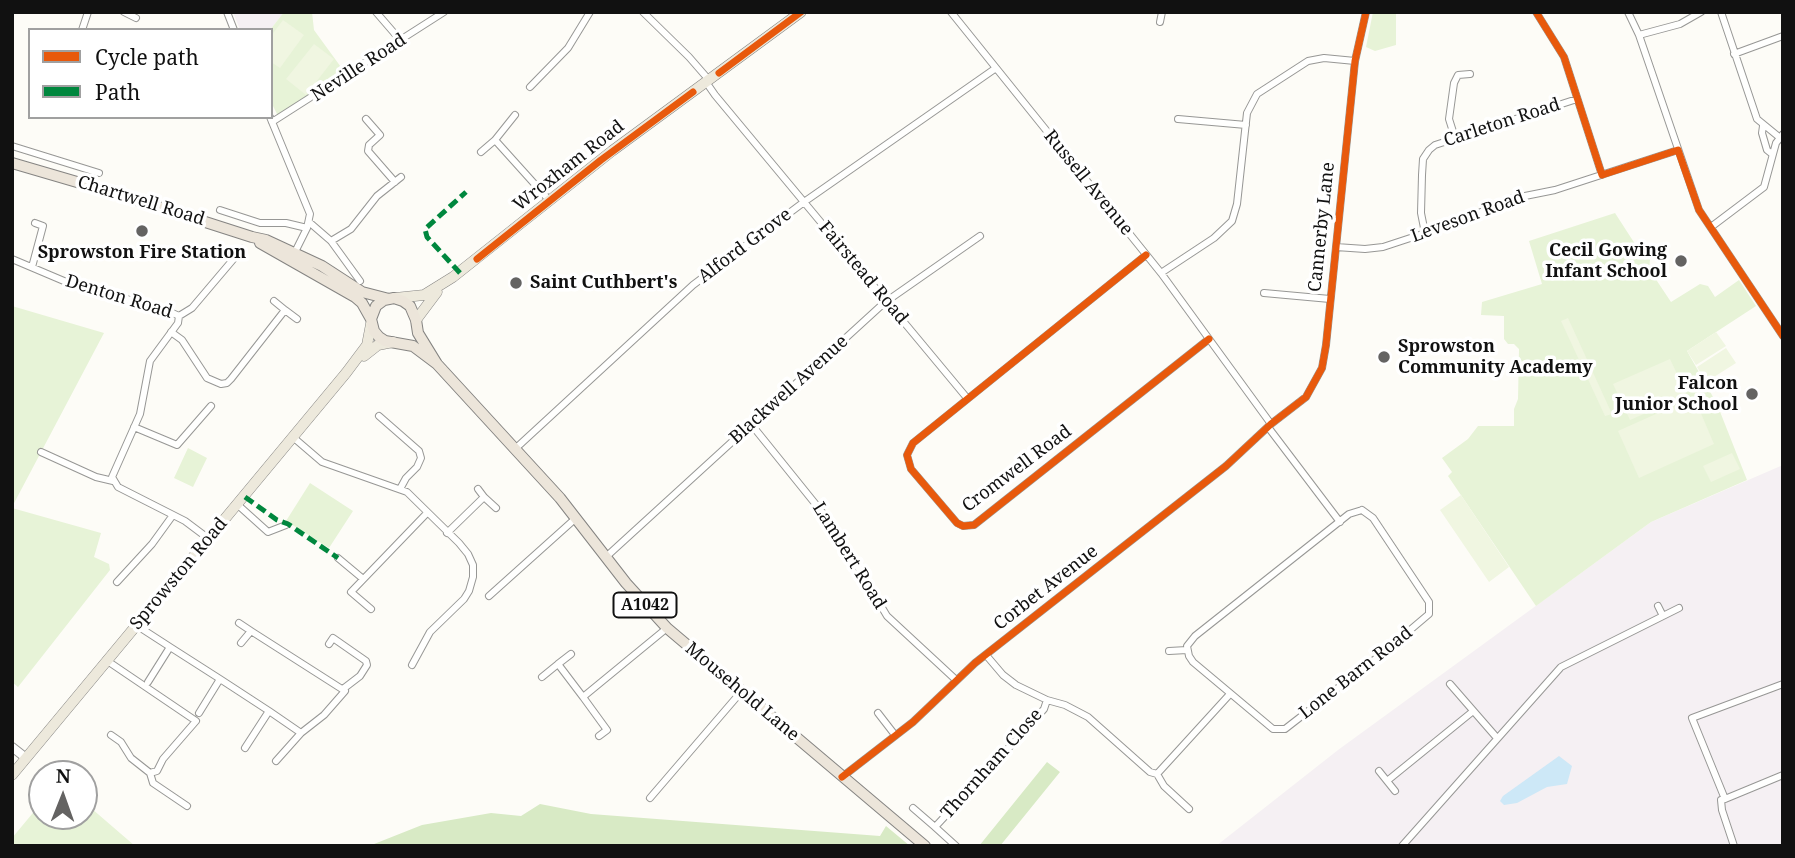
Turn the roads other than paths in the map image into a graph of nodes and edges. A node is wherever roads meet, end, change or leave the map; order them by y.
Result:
1 (124, 12) edge
2 (376, 12) edge
3 (444, 12) edge
4 (590, 12) edge
5 (643, 12) edge
6 (801, 12) edge
7 (951, 12) edge
8 (1162, 12) edge
9 (1366, 12) edge
10 (1536, 12) edge
11 (1628, 12) edge
12 (1701, 12) edge
13 (1721, 12) edge
14 (136, 18) dead end
15 (120, 21) dead end
16 (1160, 22) dead end
17 (1639, 35) junction
18 (1783, 36) edge
19 (401, 41) junction
20 (1734, 54) junction
21 (1355, 61) junction
22 (996, 68) junction
23 (1470, 74) dead end
24 (531, 75) dead end
25 (537, 81) junction
26 (708, 81) junction
27 (530, 87) dead end
28 (1577, 99) junction
29 (515, 116) dead end
30 (273, 119) edge
31 (366, 119) dead end
32 (1178, 119) dead end
33 (271, 120) edge
34 (1246, 125) junction
35 (1763, 126) junction
36 (1781, 136) edge
37 (1455, 138) junction
38 (495, 140) junction
39 (12, 146) edge
40 (1678, 149) junction
41 (481, 152) dead end
42 (1772, 153) junction
43 (12, 161) edge
44 (93, 161) dead end
45 (91, 170) junction
46 (99, 173) dead end
47 (1602, 175) junction
48 (549, 200) junction
49 (804, 202) junction
50 (220, 210) dead end
51 (35, 223) dead end
52 (308, 225) junction
53 (1711, 227) junction
54 (1425, 233) junction
55 (980, 236) dead end
56 (252, 237) junction
57 (331, 241) junction
58 (1336, 247) junction
59 (242, 249) dead end
60 (295, 252) junction
61 (1146, 255) junction
62 (12, 259) edge
63 (32, 267) junction
64 (1161, 273) junction
65 (453, 277) junction
66 (360, 281) dead end
67 (1264, 293) dead end
68 (392, 299) junction
69 (1330, 299) junction
70 (274, 301) dead end
71 (886, 301) junction
72 (285, 310) junction
73 (179, 316) junction
74 (297, 319) dead end
75 (371, 321) junction
76 (416, 322) junction
77 (171, 332) junction
78 (1783, 337) edge
79 (1209, 339) junction
80 (395, 342) junction
81 (437, 364) junction
82 (346, 373) junction
83 (967, 398) junction
84 (211, 406) dead end
85 (379, 416) dead end
86 (751, 424) junction
87 (1269, 426) junction
88 (134, 427) junction
89 (294, 438) junction
90 (59, 448) dead end
91 (516, 449) junction
92 (41, 452) dead end
93 (54, 457) junction
94 (113, 481) junction
95 (400, 489) junction
96 (478, 489) dead end
97 (484, 497) junction
98 (238, 505) junction
99 (496, 508) dead end
100 (427, 513) junction
101 (173, 515) junction
102 (576, 518) junction
103 (1340, 522) junction
104 (286, 525) dead end
105 (447, 533) junction
106 (209, 539) junction
107 (607, 556) junction
108 (338, 558) dead end
109 (116, 570) dead end
110 (362, 578) junction
111 (489, 596) dead end
112 (1658, 606) dead end
113 (1679, 608) dead end
114 (372, 609) dead end
115 (1663, 616) junction
116 (239, 623) dead end
117 (136, 625) junction
118 (667, 628) junction
119 (251, 631) junction
120 (329, 638) dead end
121 (242, 643) dead end
122 (170, 647) junction
123 (1169, 650) dead end
124 (1187, 650) junction
125 (570, 654) dead end
126 (986, 655) junction
127 (106, 660) junction
128 (412, 664) dead end
129 (558, 664) junction
130 (542, 677) dead end
131 (220, 679) junction
132 (955, 679) junction
133 (148, 682) dead end
134 (1450, 684) dead end
135 (1783, 684) edge
136 (342, 689) junction
137 (741, 692) junction
138 (1230, 694) junction
139 (583, 697) junction
140 (1047, 700) junction
141 (270, 711) junction
142 (1472, 712) junction
143 (199, 713) dead end
144 (878, 713) dead end
145 (615, 723) dead end
146 (607, 730) junction
147 (301, 733) junction
148 (111, 735) dead end
149 (895, 735) junction
150 (599, 736) dead end
151 (1497, 738) junction
152 (12, 747) edge
153 (245, 748) dead end
154 (26, 758) junction
155 (276, 761) dead end
156 (1379, 771) dead end
157 (150, 773) junction
158 (1157, 774) junction
159 (12, 775) edge
160 (1783, 775) edge
161 (842, 777) junction
162 (1388, 781) junction
163 (1395, 791) dead end
164 (650, 798) dead end
165 (1725, 799) junction
166 (187, 806) dead end
167 (913, 808) dead end
168 (1189, 808) dead end
169 (935, 827) junction
170 (925, 846) edge
171 (956, 846) edge
172 (1402, 846) edge
173 (1734, 846) edge

1 - 14 street
1 - 15 street
2 - 19 street
3 - 19 street, Neville Road
4 - 25 street
5 - 26 street, Fairstead Road
6 - 26 main road, Wroxham Road
7 - 22 street, Russell Avenue
8 - 16 street
9 - 21 street, Cannerby Lane
10 - 28 street
11 - 17 street
12 - 17 street
13 - 20 street
17 - 40 street
18 - 20 street
19 - 30 street, Neville Road
20 - 35 street
21 - 34 street
21 - 58 street, Cannerby Lane
22 - 49 street, Alford Grove
22 - 61 street, Russell Avenue
23 - 37 street
24 - 25 street
25 - 27 street
26 - 48 main road, Wroxham Road
26 - 49 street, Fairstead Road
28 - 37 street, Carleton Road
28 - 47 street
29 - 38 street
31 - 57 street
32 - 34 street
33 - 52 street
34 - 64 street
35 - 36 street
35 - 42 street
36 - 42 street
37 - 54 street, Carleton Road
38 - 41 street
38 - 48 street
39 - 45 street
40 - 47 street, Leveson Road
40 - 53 street
42 - 53 street
43 - 56 highway, Chartwell Road
44 - 45 street
45 - 46 street
47 - 54 street, Leveson Road
48 - 65 main road, Wroxham Road
49 - 71 street, Fairstead Road
49 - 91 street, Alford Grove
50 - 52 street
51 - 63 street
52 - 57 street
52 - 60 street
53 - 78 street
54 - 58 street, Leveson Road
55 - 71 street, Blackwell Avenue
56 - 60 highway, Chartwell Road
56 - 75 highway, Chartwell Road
57 - 66 street
58 - 69 street, Cannerby Lane
59 - 73 street, Denton Road
60 - 68 highway, Chartwell Road
61 - 64 street, Russell Avenue
61 - 83 street, Cromwell Road
62 - 63 street, Denton Road
63 - 73 street, Denton Road
64 - 79 street, Russell Avenue
65 - 68 main road, Wroxham Road
65 - 76 main road, Wroxham Road
67 - 69 street
68 - 75 highway
68 - 76 highway, Mousehold Lane
69 - 87 street, Cannerby Lane
70 - 72 street
71 - 83 street, Fairstead Road
71 - 86 street, Blackwell Avenue
72 - 74 street
72 - 77 street
73 - 77 street
75 - 80 highway, Mousehold Lane
75 - 82 main road, Sprowston Road
76 - 80 highway
76 - 81 highway, Mousehold Lane / A1042
77 - 88 street
79 - 83 street, Cromwell Road
79 - 87 street, Russell Avenue
80 - 81 highway, Mousehold Lane / A1042
80 - 82 main road, Sprowston Road
81 - 91 highway, Mousehold Lane / A1042
82 - 89 main road, Sprowston Road
84 - 88 street
85 - 95 street
86 - 107 street, Blackwell Avenue
86 - 132 street, Lambert Road
87 - 103 street
87 - 126 street, Corbet Avenue
88 - 94 street
89 - 95 street
89 - 98 main road, Sprowston Road
90 - 93 street
91 - 102 highway, Mousehold Lane / A1042
92 - 93 street
93 - 94 street
94 - 101 street
95 - 100 street
96 - 97 street
97 - 99 street
97 - 105 street
98 - 104 street
98 - 106 main road, Sprowston Road
100 - 105 street
100 - 110 street
101 - 106 street
101 - 109 street
102 - 107 highway, Mousehold Lane / A1042
102 - 111 street
103 - 124 street, Lone Barn Road
103 - 138 street, Lone Barn Road
105 - 128 street
106 - 117 main road, Sprowston Road
107 - 118 highway, Mousehold Lane / A1042
108 - 110 street
110 - 114 street
112 - 115 street
113 - 115 street
115 - 151 street
116 - 119 street
117 - 122 street
117 - 127 main road, Sprowston Road
118 - 137 highway, Mousehold Lane / A1042
118 - 139 street
119 - 121 street
119 - 136 street
120 - 136 street
122 - 131 street
122 - 133 street
123 - 124 street
124 - 138 street, Lone Barn Road
125 - 129 street
126 - 132 street, Corbet Avenue
126 - 140 street
127 - 154 main road, Sprowston Road
127 - 157 street
129 - 130 street
129 - 139 street
131 - 141 street
131 - 143 street
132 - 149 street, Corbet Avenue
134 - 142 street
135 - 165 street
136 - 147 street
137 - 161 highway, Mousehold Lane / A1042
137 - 164 street
138 - 158 street
139 - 146 street
140 - 158 street
140 - 169 street, Thornham Close
141 - 147 street
141 - 153 street
142 - 151 street
142 - 162 street
144 - 149 street
145 - 146 street
146 - 150 street
147 - 155 street
148 - 157 street
149 - 161 street, Corbet Avenue
151 - 172 street
152 - 154 street
154 - 159 main road, Sprowston Road
156 - 162 street
157 - 166 street
158 - 168 street
160 - 165 street
161 - 170 highway, Mousehold Lane / A1042
162 - 163 street
165 - 173 street
167 - 169 street, Thornham Close
169 - 171 street, Thornham Close

